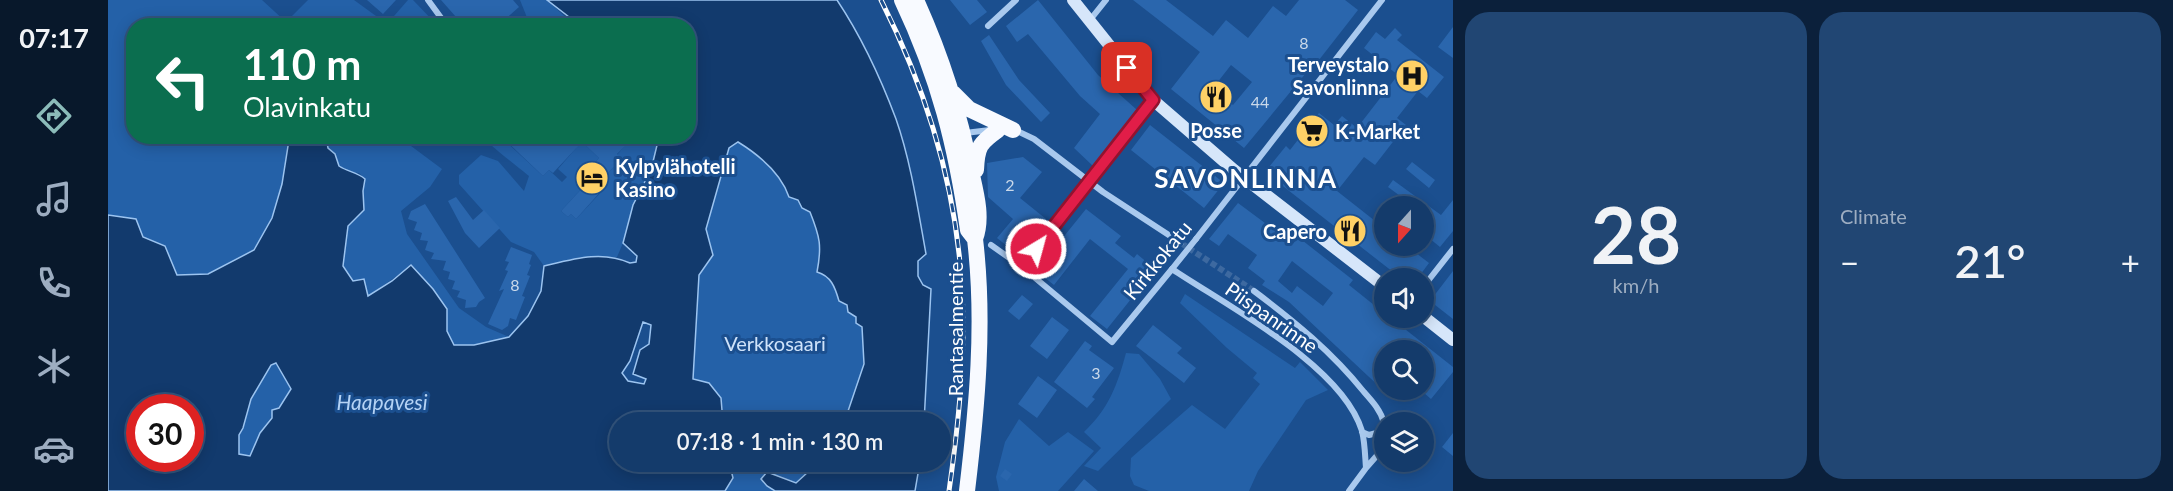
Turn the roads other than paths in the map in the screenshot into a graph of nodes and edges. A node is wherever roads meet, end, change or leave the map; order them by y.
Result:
1 (428, 0) edge
2 (902, 0) edge
3 (916, 0) edge
4 (1016, 0) edge
5 (1073, 0) edge
6 (1106, 0) edge
7 (1382, 0) edge
8 (441, 18) edge
9 (1090, 20) junction
10 (988, 26) dead end
11 (952, 92) junction
12 (1153, 100) junction
13 (1006, 130) junction
14 (957, 134) junction
15 (1244, 177) junction
16 (974, 185) junction
17 (1180, 243) tunnel mouth
18 (981, 244) junction
19 (1453, 249) edge
20 (1022, 267) junction
21 (1172, 269) junction
22 (1434, 273) edge
23 (1374, 278) edge
24 (1254, 291) tunnel mouth
25 (1434, 325) edge
26 (1453, 340) edge
27 (1380, 412) edge
28 (1362, 432) junction
29 (1374, 434) edge
30 (1374, 459) edge
31 (1364, 470) junction
32 (967, 491) edge
33 (1348, 491) edge

1 - 8 street
2 - 14 highway, Rantasalmentie
3 - 11 highway, Rantasalmentie
4 - 10 street
5 - 9 main road
6 - 9 street
7 - 15 street, Kirkkokatu
9 - 12 main road
11 - 13 highway
11 - 14 highway, Rantasalmentie
12 - 15 main road
12 - 20 street, bridge
13 - 14 street
13 - 16 highway
13 - 17 street
14 - 16 highway, Rantasalmentie
14 - 18 highway, Rantasalmentie
15 - 21 street, Kirkkokatu, bridge
15 - 23 main road
16 - 18 highway, Rantasalmentie
18 - 20 street
18 - 32 highway, Rantasalmentie
19 - 22 street
20 - 21 street, Kirkkokatu
21 - 28 street, Piispanrinne
24 - 27 street
25 - 26 main road
28 - 29 street
28 - 31 street, Piispanrinne
30 - 31 street
31 - 33 street

